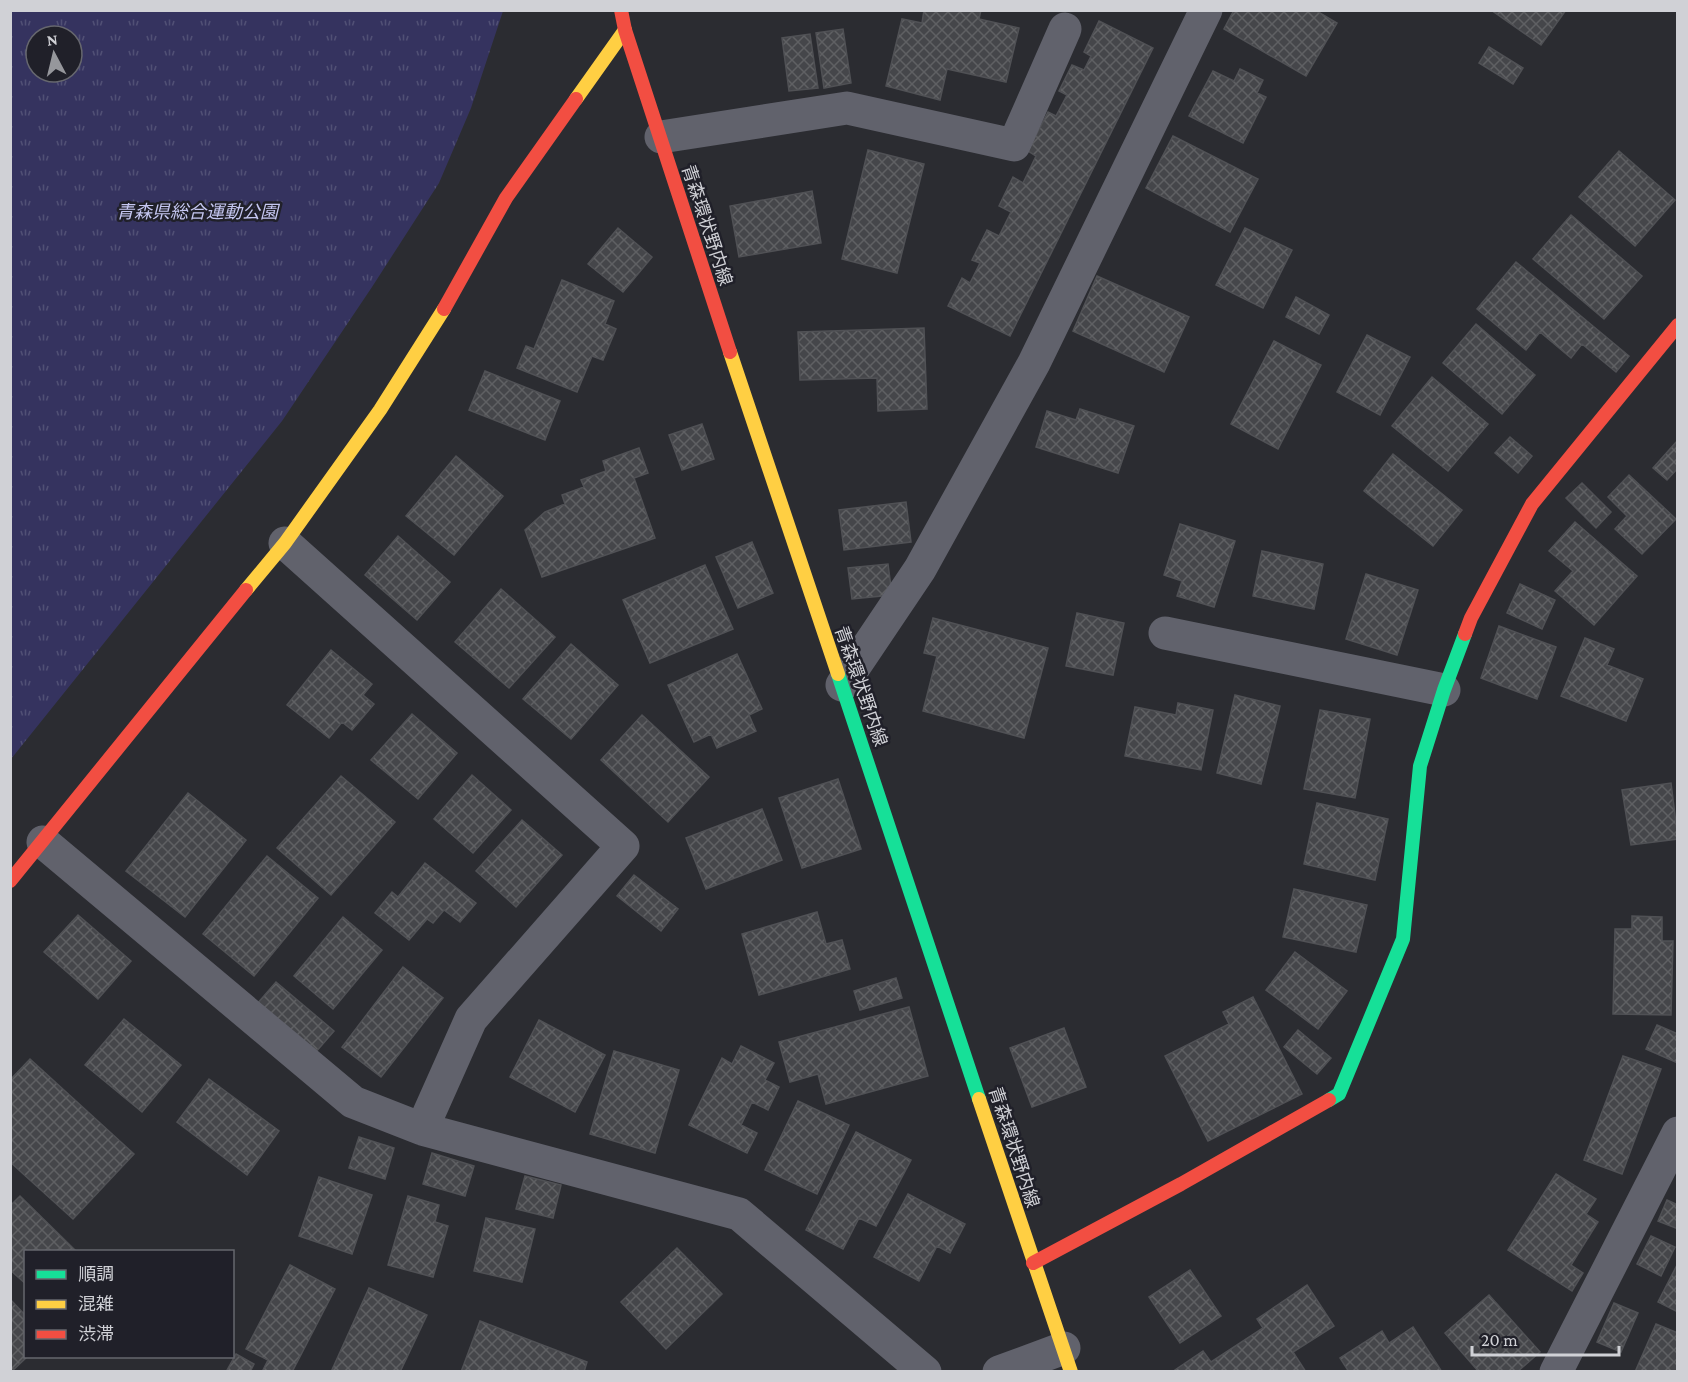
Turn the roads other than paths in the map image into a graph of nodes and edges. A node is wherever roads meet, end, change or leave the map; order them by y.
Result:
1 (621, 10) edge
2 (1206, 10) edge
3 (1065, 29) dead end
4 (625, 30) junction
5 (661, 137) junction
6 (1677, 325) edge
7 (285, 543) junction
8 (1164, 633) dead end
9 (842, 685) junction
10 (1444, 690) junction
11 (43, 842) junction
12 (10, 881) edge
13 (422, 1129) junction
14 (1677, 1133) edge
15 (1033, 1263) junction
16 (1068, 1360) edge
17 (926, 1371) edge
18 (999, 1371) edge
19 (1556, 1371) edge

1 - 4 street, 青森環状野内線
2 - 9 street
3 - 5 street
4 - 5 street, 青森環状野内線
4 - 7 street
5 - 9 street, 青森環状野内線
6 - 10 street
7 - 11 street
7 - 13 street
8 - 10 street
9 - 15 street, 青森環状野内線
10 - 15 street
11 - 12 street
11 - 13 street
13 - 17 street
14 - 19 street
15 - 16 street, 青森環状野内線
16 - 18 street

